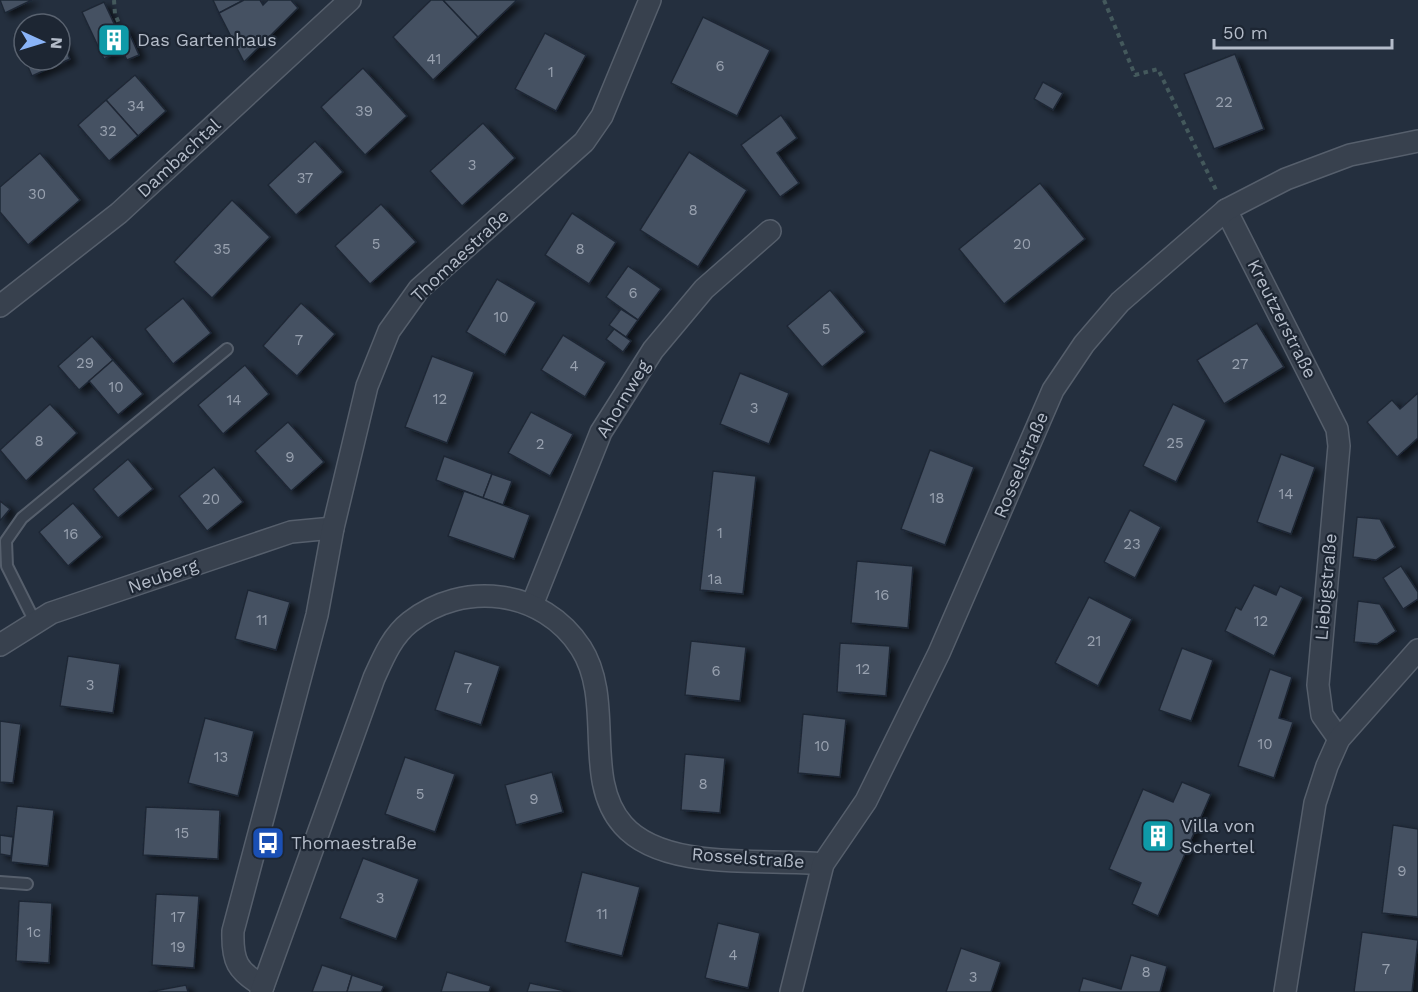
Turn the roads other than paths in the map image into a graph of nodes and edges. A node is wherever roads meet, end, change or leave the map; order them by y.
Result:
1 (350, 0) edge
2 (650, 0) edge
3 (1418, 141) edge
4 (1226, 210) junction
5 (770, 231) dead end
6 (0, 306) edge
7 (227, 348) dead end
8 (1337, 429) joint
9 (333, 528) junction
10 (532, 605) junction
11 (35, 622) junction
12 (0, 645) edge
13 (1418, 650) edge
14 (1339, 739) junction
15 (824, 864) junction
16 (0, 882) edge
17 (27, 884) dead end
18 (262, 989) edge
19 (791, 992) edge
20 (1285, 992) edge

1 - 6 street, Dambachtal
2 - 9 street, Thomaestraße
3 - 4 street, Rosselstraße
4 - 8 street, Kreutzerstraße
4 - 15 street, Rosselstraße
5 - 10 street, Ahornweg
7 - 11 lane
8 - 14 street, Liebigstraße
9 - 11 street, Neuberg
9 - 18 street, Thomaestraße
10 - 15 street, Rosselstraße
10 - 18 street, Rosselstraße
11 - 12 street, Neuberg
13 - 14 street
14 - 20 street
15 - 19 street
16 - 17 lane

